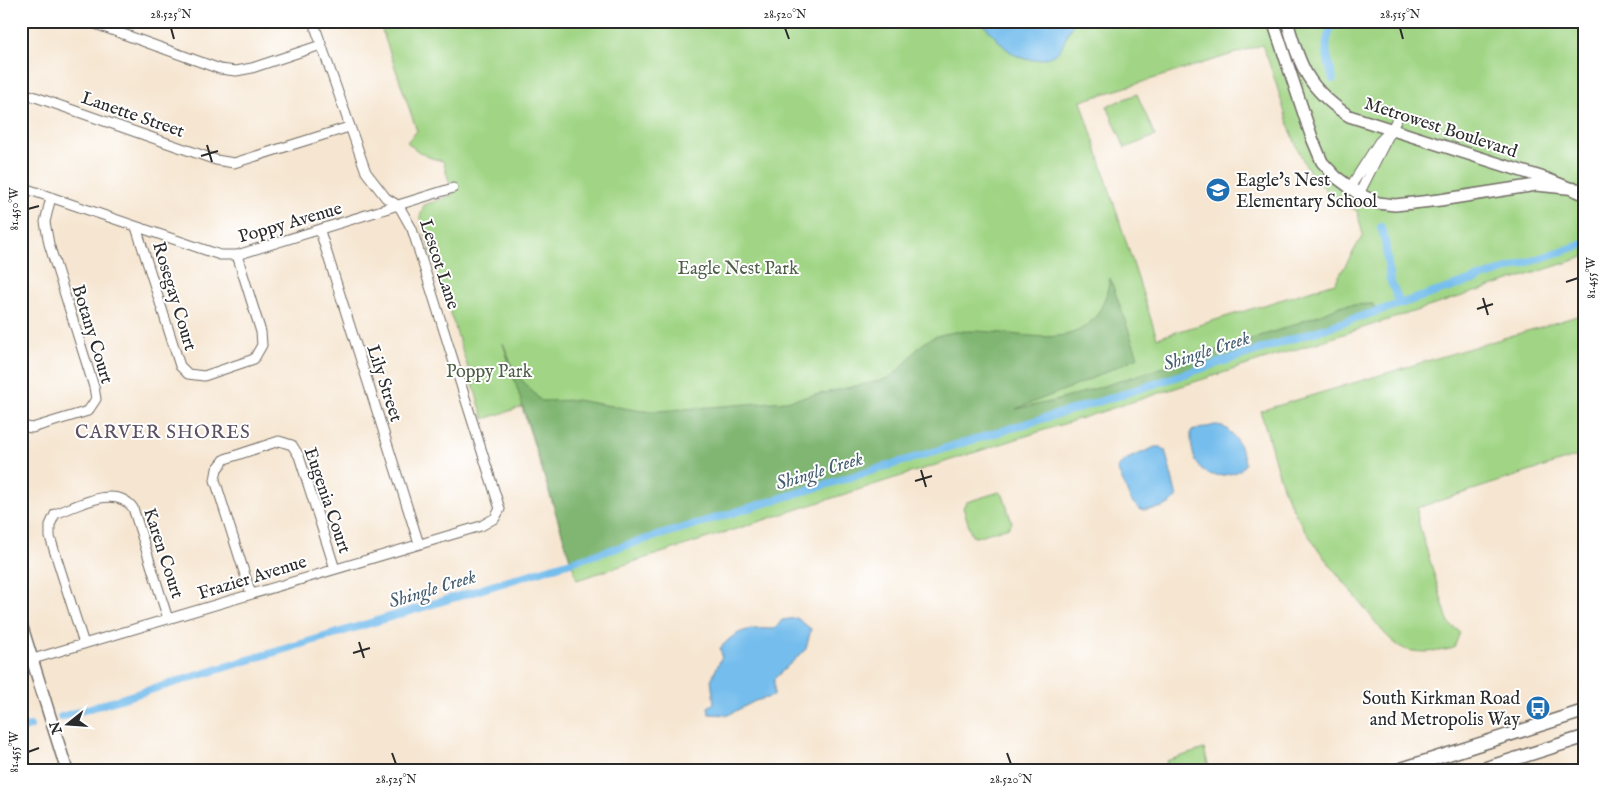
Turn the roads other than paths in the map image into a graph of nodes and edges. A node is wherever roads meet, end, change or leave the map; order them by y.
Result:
1 (87, 21) edge
2 (313, 21) edge
3 (1273, 21) edge
4 (1287, 21) edge
5 (321, 45) junction
6 (1297, 58) junction
7 (1286, 62) junction
8 (21, 92) edge
9 (1398, 117) dead end
10 (350, 127) junction
11 (1390, 131) junction
12 (21, 187) edge
13 (453, 188) dead end
14 (1580, 191) edge
15 (1354, 192) junction
16 (51, 197) junction
17 (399, 206) junction
18 (136, 227) junction
19 (320, 231) junction
20 (237, 256) junction
21 (21, 426) edge
22 (481, 526) joint
23 (419, 544) junction
24 (335, 570) junction
25 (251, 594) junction
26 (168, 619) junction
27 (21, 624) edge
28 (84, 644) junction
29 (33, 659) junction
30 (1584, 711) edge
31 (1584, 737) edge
32 (67, 771) edge
33 (1395, 771) edge
34 (1477, 771) edge

1 - 5 street
2 - 5 street, Lescot Lane
3 - 7 street, Metrowest Boulevard
4 - 6 street, Metrowest Boulevard
5 - 10 street, Lescot Lane
6 - 7 street
6 - 11 street, Metrowest Boulevard
7 - 15 street, Metrowest Boulevard
8 - 10 street, Lanette Street
9 - 11 street
10 - 17 street, Lescot Lane
11 - 14 street, Metrowest Boulevard
11 - 15 street
12 - 16 street, Poppy Avenue
13 - 17 street, Poppy Avenue
14 - 15 street, Metrowest Boulevard
16 - 18 street, Poppy Avenue
16 - 21 street, Botany Court
17 - 19 street, Poppy Avenue
17 - 22 street, Lescot Lane
18 - 20 street, Poppy Avenue
18 - 20 street, Rosegay Court
19 - 20 street, Poppy Avenue
19 - 23 street, Lily Street
22 - 23 street, Frazier Avenue
23 - 24 street, Frazier Avenue
24 - 25 street, Frazier Avenue
24 - 25 street, Eugenia Court
25 - 26 street, Frazier Avenue
26 - 28 street, Frazier Avenue
26 - 28 street, Karen Court
27 - 29 street
28 - 29 street, Frazier Avenue
29 - 32 street
30 - 33 main road
31 - 34 main road

